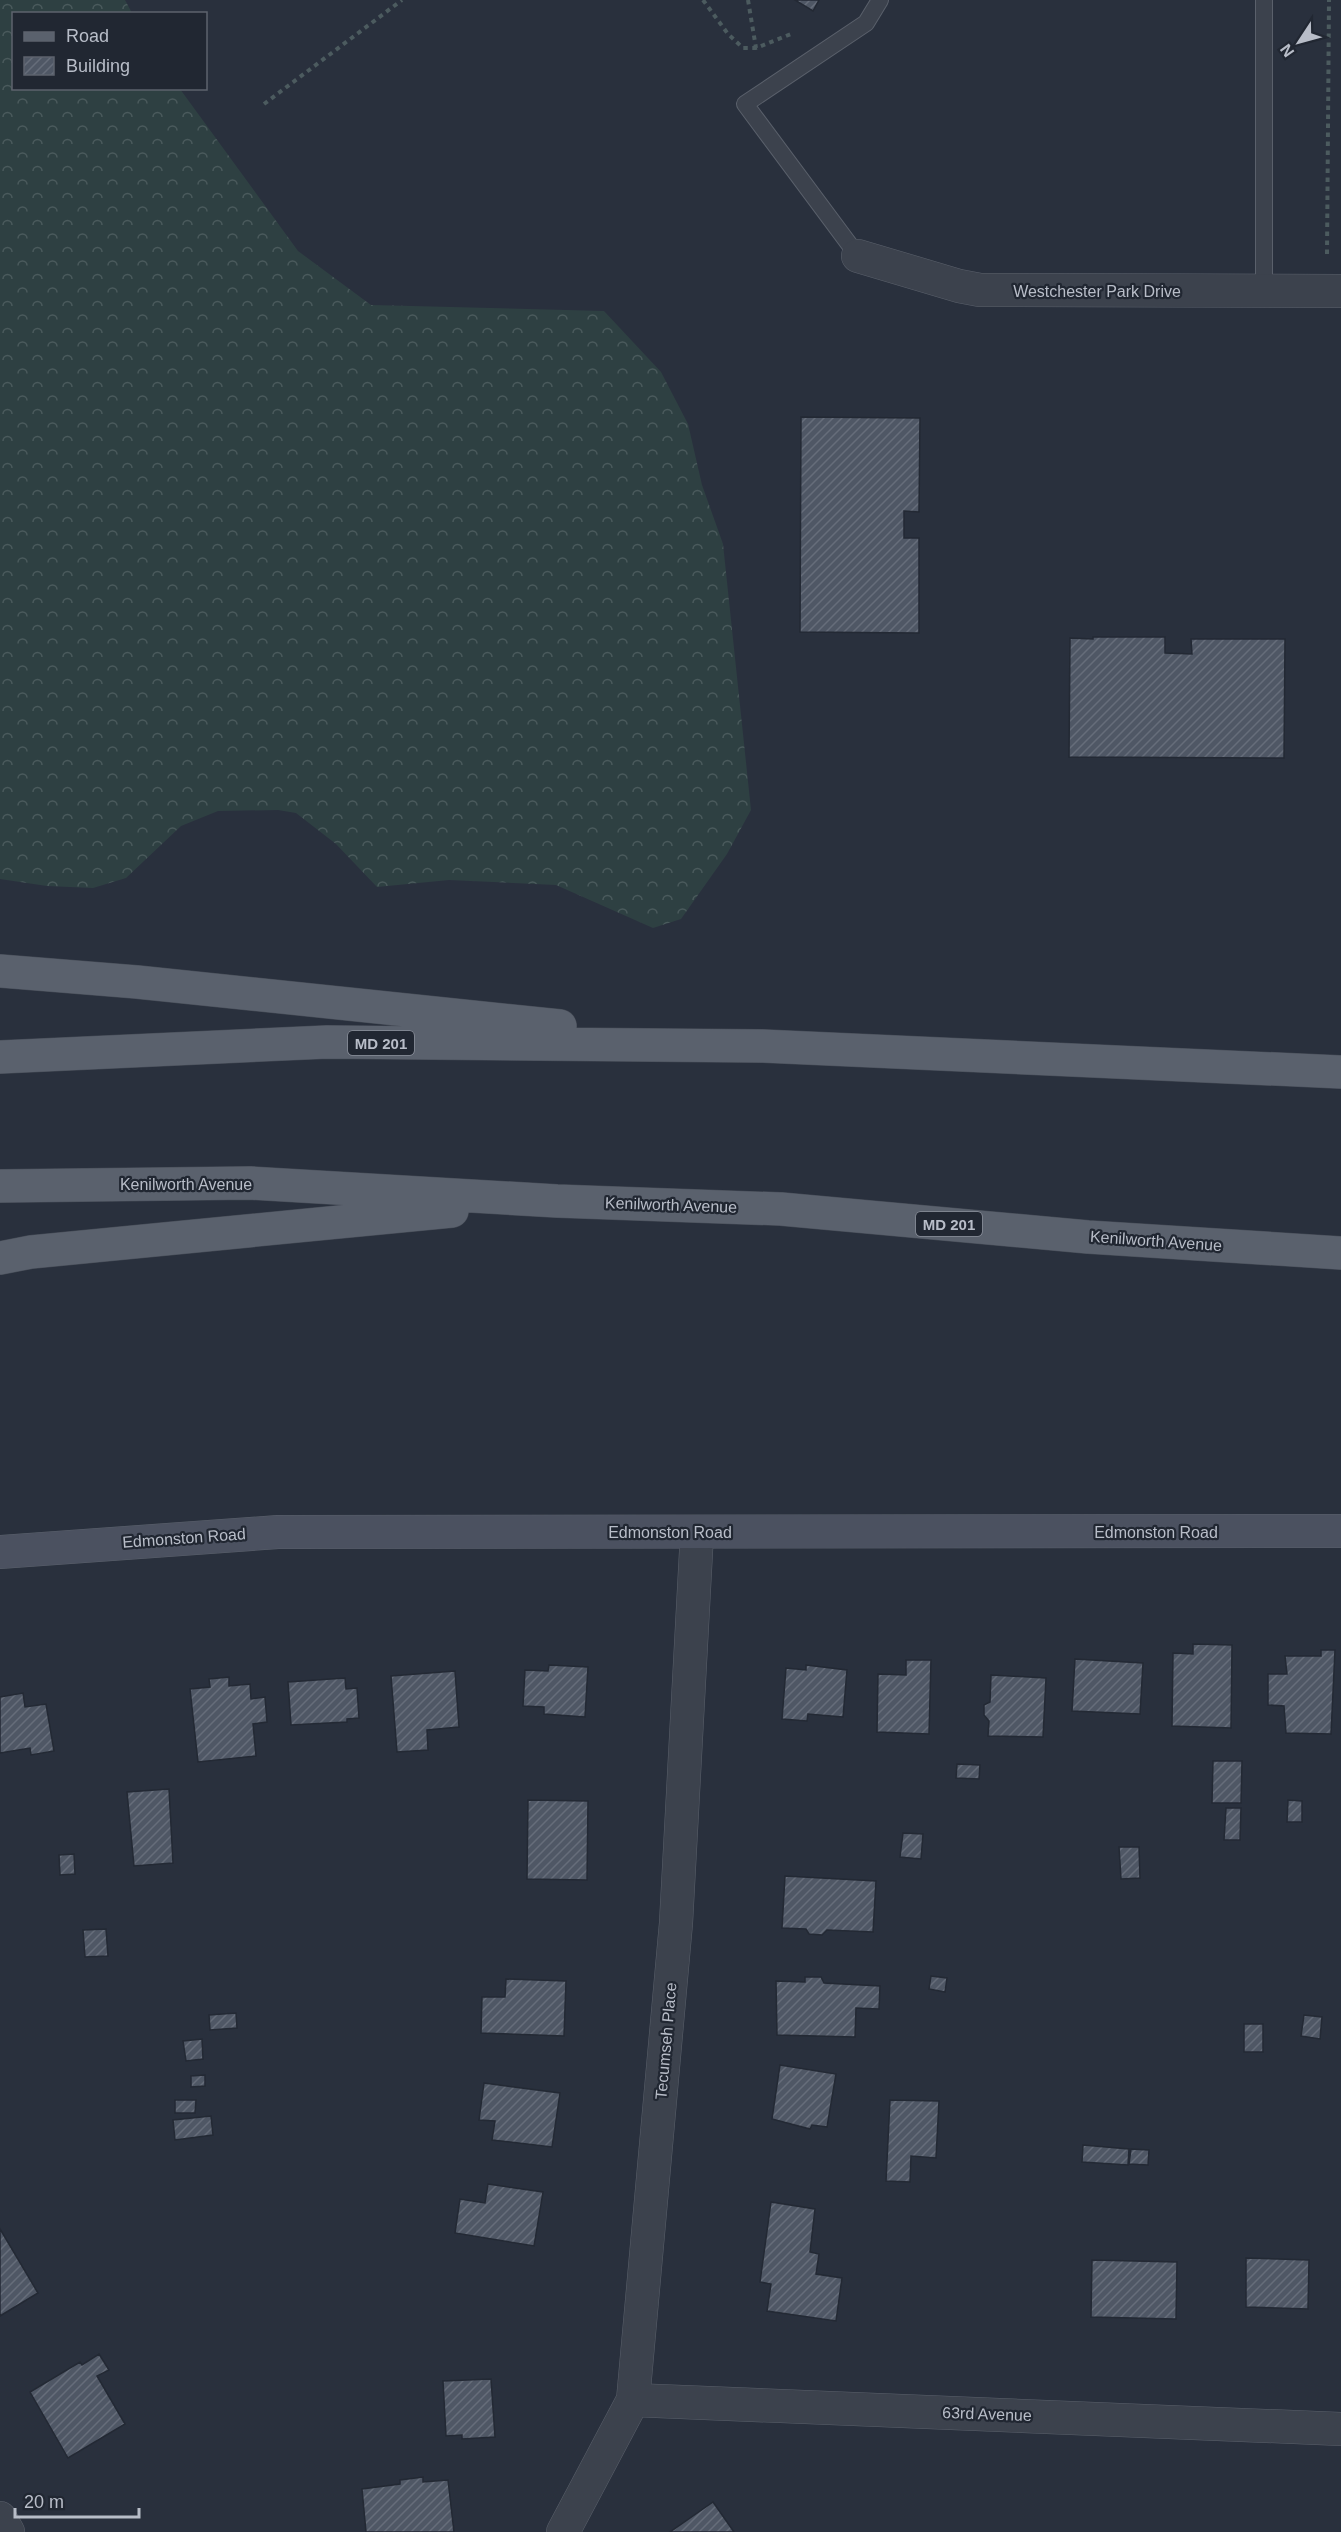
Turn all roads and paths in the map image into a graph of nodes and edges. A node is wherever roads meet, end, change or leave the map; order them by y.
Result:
1 (402, 0) edge
2 (703, 0) edge
3 (748, 0) edge
4 (880, 0) edge
5 (1264, 0) edge
6 (1329, 0) edge
7 (794, 33) dead end
8 (756, 48) junction
9 (264, 104) dead end
10 (858, 256) joint
11 (1264, 291) junction
12 (1332, 291) edge
13 (0, 971) edge
14 (762, 1047) junction
15 (0, 1057) edge
16 (1341, 1072) edge
17 (0, 1186) edge
18 (557, 1201) junction
19 (1341, 1253) edge
20 (0, 1258) edge
21 (1341, 1532) edge
22 (697, 1533) junction
23 (0, 1552) edge
24 (633, 2400) junction
25 (1341, 2429) edge
26 (0, 2518) edge
27 (8, 2532) edge
28 (563, 2532) edge

1 - 9 path
2 - 8 path
3 - 8 path
4 - 10 lane
5 - 11 lane
6 - 12 path
7 - 8 path
10 - 11 street, Westchester Park Drive
11 - 12 street, Westchester Park Drive
13 - 14 main road
14 - 15 main road, MD 201
14 - 16 main road, MD 201
17 - 18 main road, Kenilworth Avenue / MD 201
18 - 19 main road, Kenilworth Avenue / MD 201
18 - 20 main road
21 - 22 street, Edmonston Road
22 - 23 street, Edmonston Road
22 - 24 street, Tecumseh Place
24 - 25 street, 63rd Avenue
24 - 28 street, Tecumseh Place
26 - 27 street

